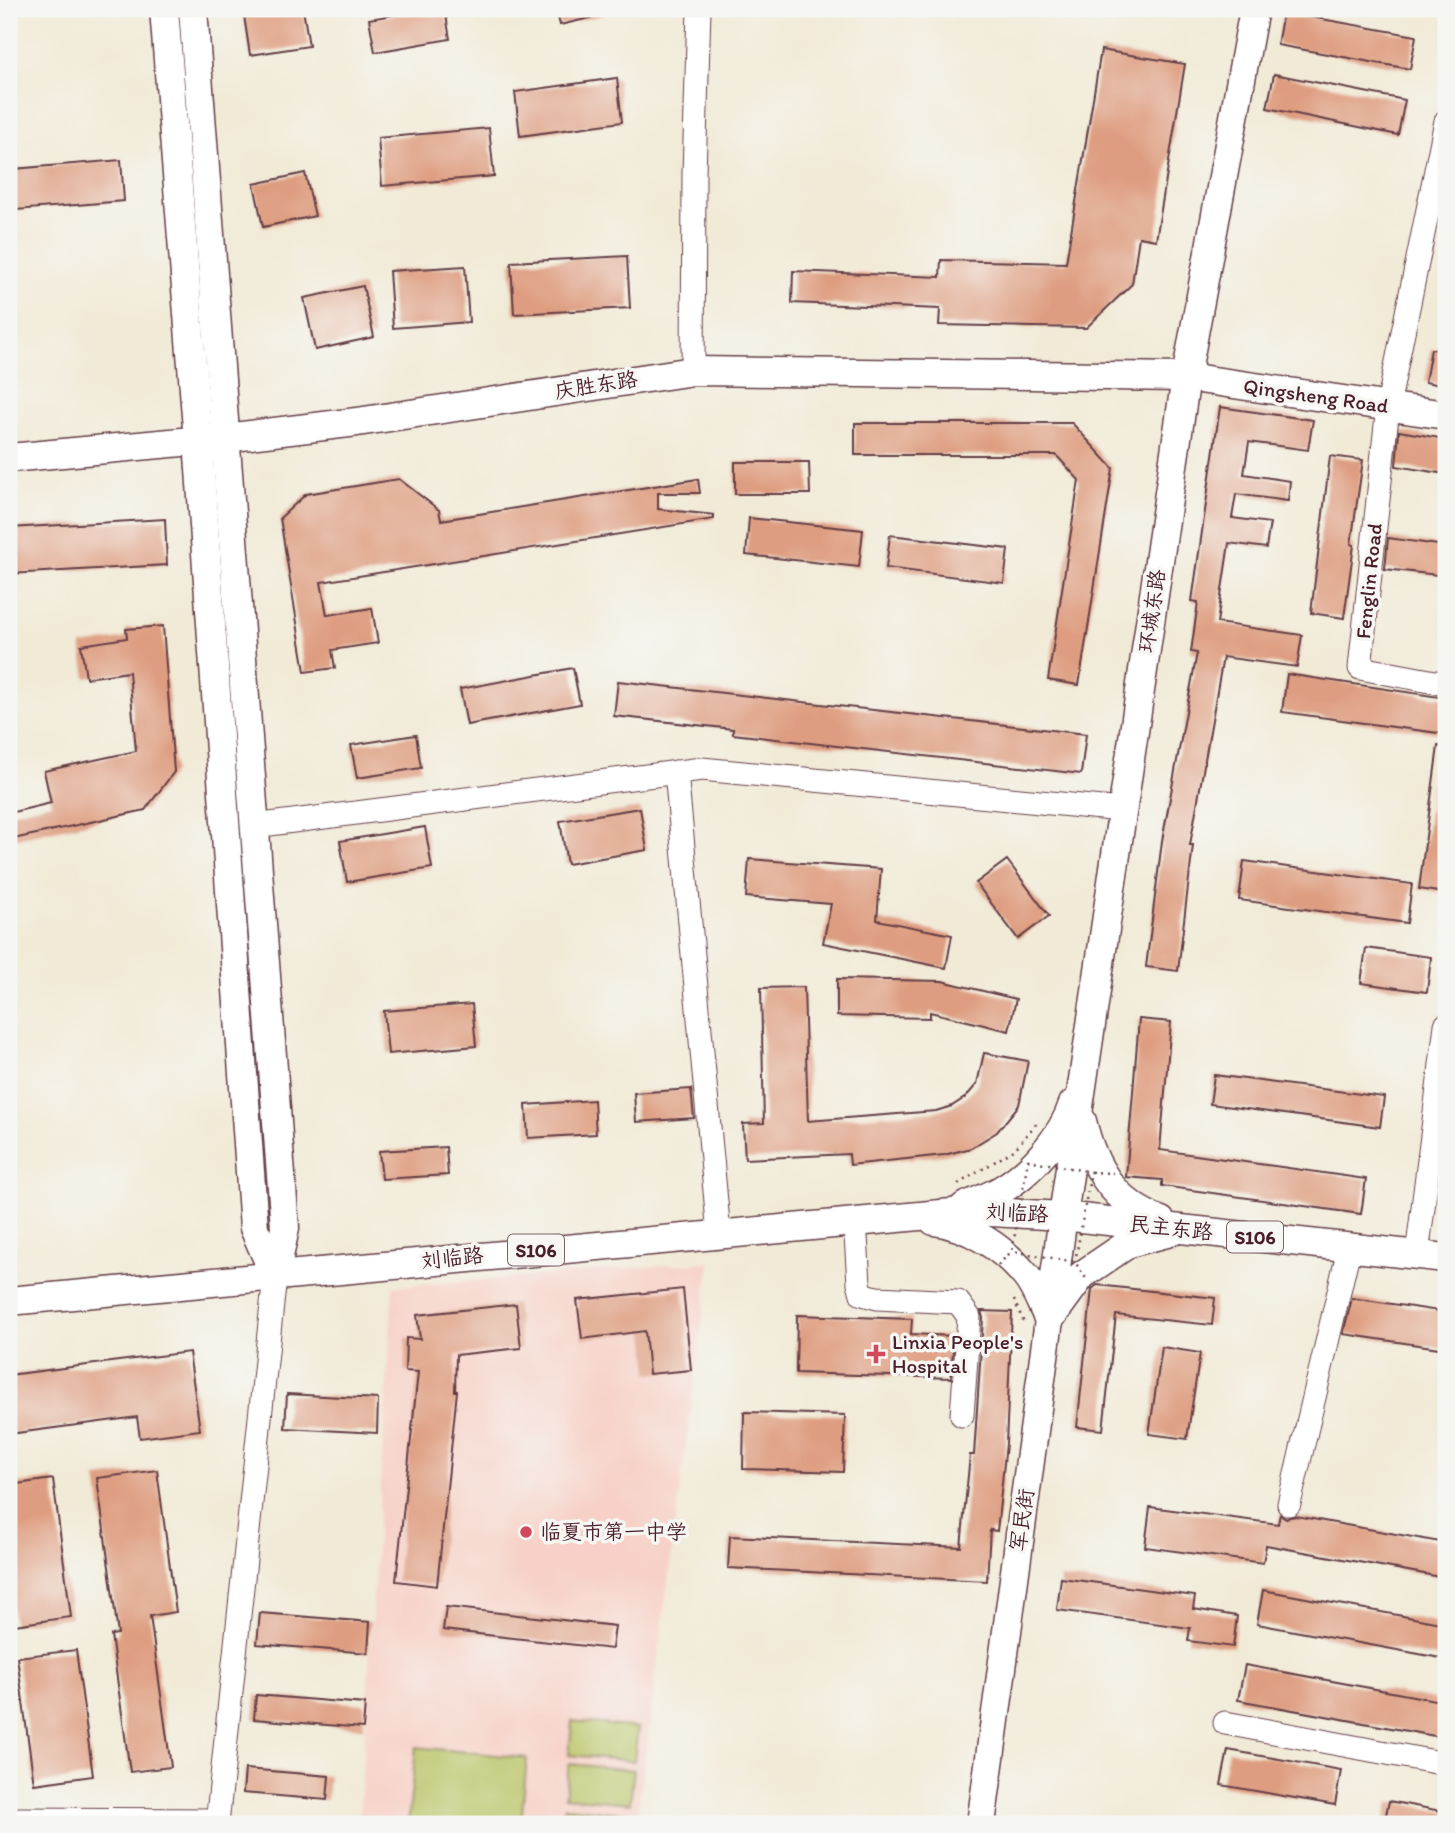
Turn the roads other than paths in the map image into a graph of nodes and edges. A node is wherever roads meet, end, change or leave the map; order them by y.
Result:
1 (164, 9) edge
2 (192, 9) edge
3 (699, 9) edge
4 (1254, 9) edge
5 (1446, 121) edge
6 (693, 370) junction
7 (1186, 377) junction
8 (1388, 406) junction
9 (1446, 415) edge
10 (212, 439) junction
11 (9, 458) edge
12 (1446, 684) edge
13 (676, 772) junction
14 (1122, 810) junction
15 (254, 826) junction
16 (1446, 1025) edge
17 (1085, 1068) junction
18 (1063, 1216) junction
19 (904, 1217) junction
20 (855, 1221) junction
21 (1184, 1229) junction
22 (719, 1234) junction
23 (1348, 1254) dead end
24 (1417, 1255) junction
25 (1446, 1258) edge
26 (275, 1276) junction
27 (9, 1301) edge
28 (1037, 1323) junction
29 (962, 1415) dead end
30 (1289, 1504) dead end
31 (1225, 1723) dead end
32 (1446, 1764) edge
33 (9, 1819) edge
34 (218, 1822) edge
35 (981, 1824) edge

1 - 10 main road
2 - 10 main road
3 - 6 street
4 - 7 main road, 环城东路
5 - 8 street
6 - 7 main road, 庆胜东路
6 - 10 main road, 庆胜东路
7 - 8 main road, Qingsheng Road
7 - 14 main road, 环城东路
8 - 9 main road, Qingsheng Road
8 - 12 street, Fenglin Road
10 - 11 main road, 庆胜东路
10 - 15 main road
10 - 26 main road
13 - 14 street
13 - 15 street
13 - 22 street
14 - 17 main road, 环城东路
15 - 26 main road
16 - 24 street
17 - 18 main road, 环城东路
17 - 19 main road
17 - 21 main road
18 - 19 main road, 刘临路 / S106
18 - 21 main road, 民主东路 / S106
18 - 28 main road, 军民街
19 - 20 main road, 刘临路 / S106
19 - 28 main road
20 - 22 main road, 刘临路 / S106
20 - 29 street
21 - 24 main road, 民主东路 / S106
21 - 28 main road
22 - 26 main road, 刘临路 / S106
23 - 30 street
24 - 25 main road, 民主东路 / S106
26 - 27 main road, 刘临路 / S106
26 - 34 street
28 - 35 main road, 军民街
31 - 32 street
33 - 34 street

